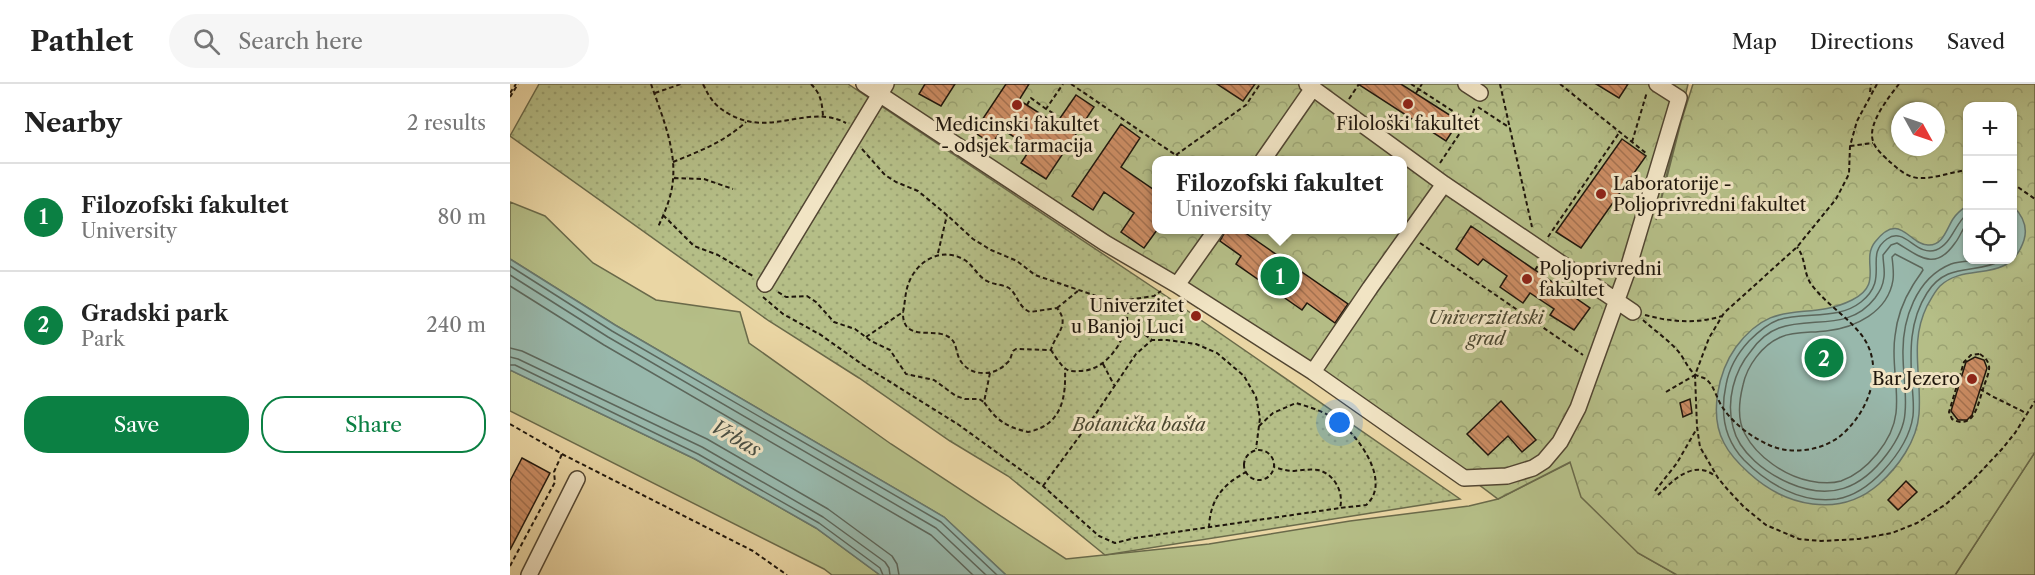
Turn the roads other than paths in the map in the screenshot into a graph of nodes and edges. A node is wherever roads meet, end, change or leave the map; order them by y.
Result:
1 (864, 84) edge
2 (1466, 84) edge
3 (1657, 84) edge
4 (1310, 86) edge
5 (883, 89) edge
6 (1681, 91) edge
7 (1480, 93) dead end
8 (1266, 156) edge
9 (1406, 156) edge
10 (1407, 156) edge
11 (1438, 179) junction
12 (1213, 234) edge
13 (765, 284) road end
14 (1174, 284) junction
15 (1617, 300) junction
16 (1633, 312) road end
17 (1313, 372) junction
18 (577, 479) dead end
19 (529, 575) edge

1 - 5 street
2 - 7 street
3 - 6 street
4 - 8 street
4 - 9 street
5 - 13 street
5 - 14 street
6 - 15 street
10 - 11 street
11 - 15 street
11 - 17 street
12 - 14 street
14 - 17 street
15 - 16 street
15 - 17 street
18 - 19 street

